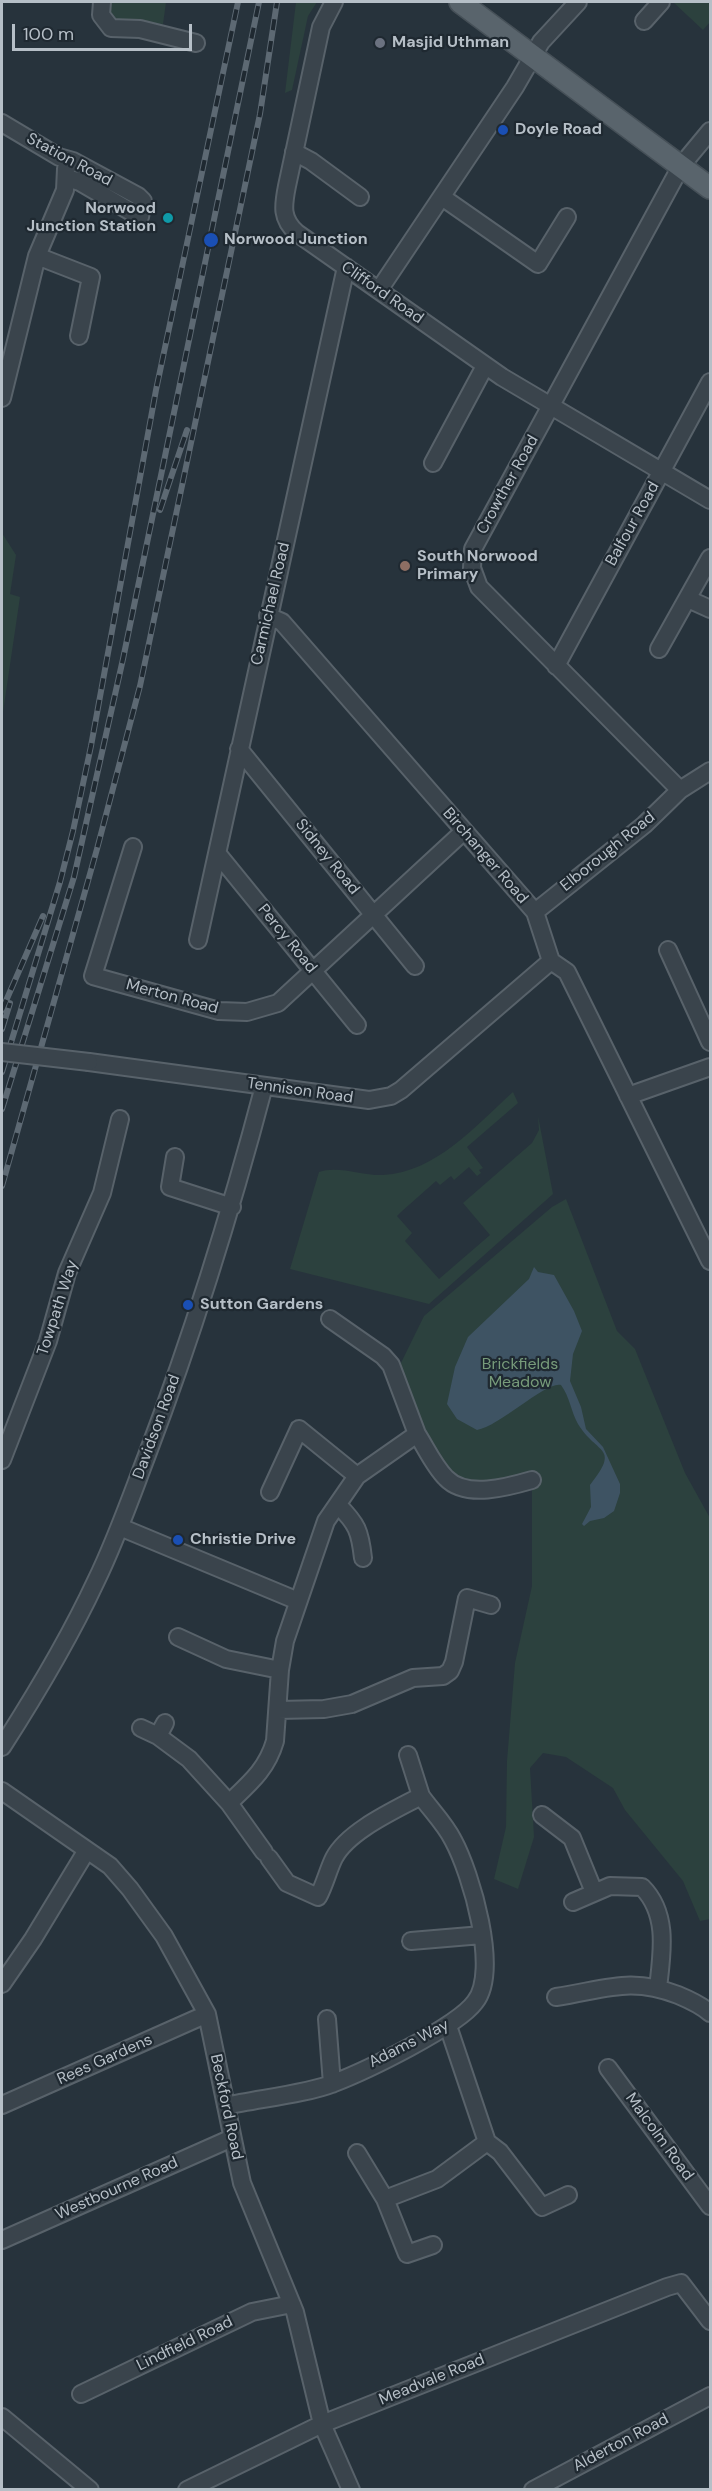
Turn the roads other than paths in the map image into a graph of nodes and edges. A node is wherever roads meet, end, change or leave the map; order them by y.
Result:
1 (102, 2) edge
2 (334, 2) edge
3 (460, 2) edge
4 (578, 2) edge
5 (661, 2) edge
6 (644, 21) dead end
7 (196, 43) dead end
8 (534, 55) junction
9 (2, 123) edge
10 (711, 131) edge
11 (294, 152) junction
12 (59, 157) junction
13 (681, 166) junction
14 (67, 178) junction
15 (711, 188) edge
16 (349, 194) dead end
17 (442, 197) junction
18 (567, 217) dead end
19 (37, 256) junction
20 (346, 267) junction
21 (379, 290) junction
22 (79, 336) dead end
23 (485, 366) junction
24 (711, 382) edge
25 (2, 393) edge
26 (551, 408) junction
27 (433, 463) dead end
28 (662, 471) junction
29 (711, 500) edge
30 (711, 558) edge
31 (688, 599) junction
32 (711, 609) edge
33 (268, 616) junction
34 (659, 649) dead end
35 (556, 666) junction
36 (238, 749) junction
37 (711, 771) edge
38 (680, 790) junction
39 (464, 832) junction
40 (133, 847) dead end
41 (217, 853) junction
42 (535, 912) junction
43 (374, 915) junction
44 (198, 940) dead end
45 (668, 950) dead end
46 (551, 961) junction
47 (415, 966) dead end
48 (313, 971) junction
49 (357, 1025) dead end
50 (711, 1042) edge
51 (2, 1052) edge
52 (711, 1067) edge
53 (264, 1086) junction
54 (628, 1096) junction
55 (120, 1119) dead end
56 (175, 1157) dead end
57 (232, 1206) junction
58 (711, 1261) edge
59 (330, 1318) dead end
60 (417, 1434) junction
61 (2, 1460) edge
62 (357, 1476) junction
63 (532, 1480) dead end
64 (270, 1492) dead end
65 (338, 1505) junction
66 (120, 1527) junction
67 (363, 1558) dead end
68 (298, 1601) junction
69 (491, 1605) dead end
70 (178, 1637) dead end
71 (280, 1670) junction
72 (278, 1710) junction
73 (141, 1728) dead end
74 (2, 1747) edge
75 (408, 1755) dead end
76 (2, 1791) edge
77 (421, 1796) junction
78 (229, 1803) junction
79 (542, 1815) dead end
80 (87, 1850) junction
81 (594, 1892) junction
82 (573, 1902) dead end
83 (482, 1935) junction
84 (411, 1941) dead end
85 (2, 1984) edge
86 (658, 1988) junction
87 (556, 1997) dead end
88 (711, 2013) edge
89 (207, 2014) junction
90 (327, 2019) dead end
91 (448, 2026) junction
92 (608, 2068) dead end
93 (332, 2084) junction
94 (2, 2105) edge
95 (226, 2106) junction
96 (232, 2138) junction
97 (487, 2142) junction
98 (357, 2153) dead end
99 (568, 2195) dead end
100 (386, 2199) junction
101 (711, 2206) edge
102 (2, 2240) edge
103 (433, 2245) dead end
104 (292, 2304) junction
105 (711, 2321) edge
106 (81, 2394) dead end
107 (711, 2396) edge
108 (2, 2418) edge
109 (322, 2424) junction
110 (90, 2490) edge
111 (187, 2490) edge
112 (351, 2490) edge
113 (533, 2490) edge

1 - 7 street
2 - 11 street, Clifford Road
3 - 8 main road
4 - 8 street
5 - 6 street
8 - 13 main road
8 - 17 street
9 - 12 street, Station Road
10 - 13 street, Crowther Road
11 - 16 street
11 - 20 street, Clifford Road
12 - 14 street
12 - 14 street, Station Road
13 - 15 main road
13 - 26 street, Crowther Road
14 - 19 street
17 - 18 street
17 - 21 street
19 - 22 street
19 - 25 street
20 - 21 street, Clifford Road
20 - 33 street, Carmichael Road
21 - 23 street, Clifford Road
23 - 26 street, Clifford Road
23 - 27 street
24 - 28 street, Balfour Road
26 - 28 street, Clifford Road
26 - 35 street, Crowther Road
28 - 29 street, Clifford Road
28 - 35 street, Balfour Road
30 - 31 street
31 - 32 street
31 - 34 street
33 - 36 street, Carmichael Road
33 - 39 street, Birchanger Road
35 - 38 street, Crowther Road
36 - 41 street, Carmichael Road
36 - 43 street, Sidney Road
37 - 38 street, Elborough Road
38 - 42 street, Elborough Road
39 - 42 street, Birchanger Road
39 - 43 street, Merton Road
40 - 48 street, Merton Road
41 - 44 street, Carmichael Road
41 - 48 street, Percy Road
42 - 46 street, Birchanger Road
43 - 47 street, Sidney Road
43 - 48 street, Merton Road
45 - 50 street
46 - 53 street, Tennison Road
46 - 54 street, Birchanger Road
48 - 49 street, Percy Road
51 - 53 street, Tennison Road, bridge
52 - 54 street
53 - 57 street, Davidson Road
54 - 58 street, Birchanger Road
55 - 61 street, Towpath Way
56 - 57 street
57 - 66 street, Davidson Road
59 - 60 street
60 - 62 street
60 - 63 street
62 - 64 street
62 - 65 street
65 - 67 street
65 - 68 street
66 - 68 street
66 - 74 street, Davidson Road
68 - 71 street
69 - 72 street
70 - 71 street
71 - 72 street
72 - 78 street
73 - 78 street
75 - 77 street, Adams Way
76 - 80 street, Beckford Road
77 - 78 street
77 - 83 street, Adams Way
79 - 81 street
80 - 85 street
80 - 89 street, Beckford Road
81 - 82 street
81 - 86 street
83 - 84 street
83 - 91 street, Adams Way
86 - 87 street
86 - 88 street
89 - 94 street, Rees Gardens
89 - 95 street, Beckford Road
90 - 93 street
91 - 93 street, Adams Way
91 - 97 street
92 - 101 street, Malcolm Road
93 - 95 street, Adams Way
95 - 96 street, Beckford Road
96 - 102 street, Westbourne Road
96 - 104 street, Beckford Road
97 - 99 street
97 - 100 street
98 - 100 street
100 - 103 street
104 - 106 street, Lindfield Road
104 - 109 street, Beckford Road
105 - 109 street, Meadvale Road
107 - 113 street, Alderton Road
108 - 110 street
109 - 111 street, Meadvale Road
109 - 112 street, Beckford Road

